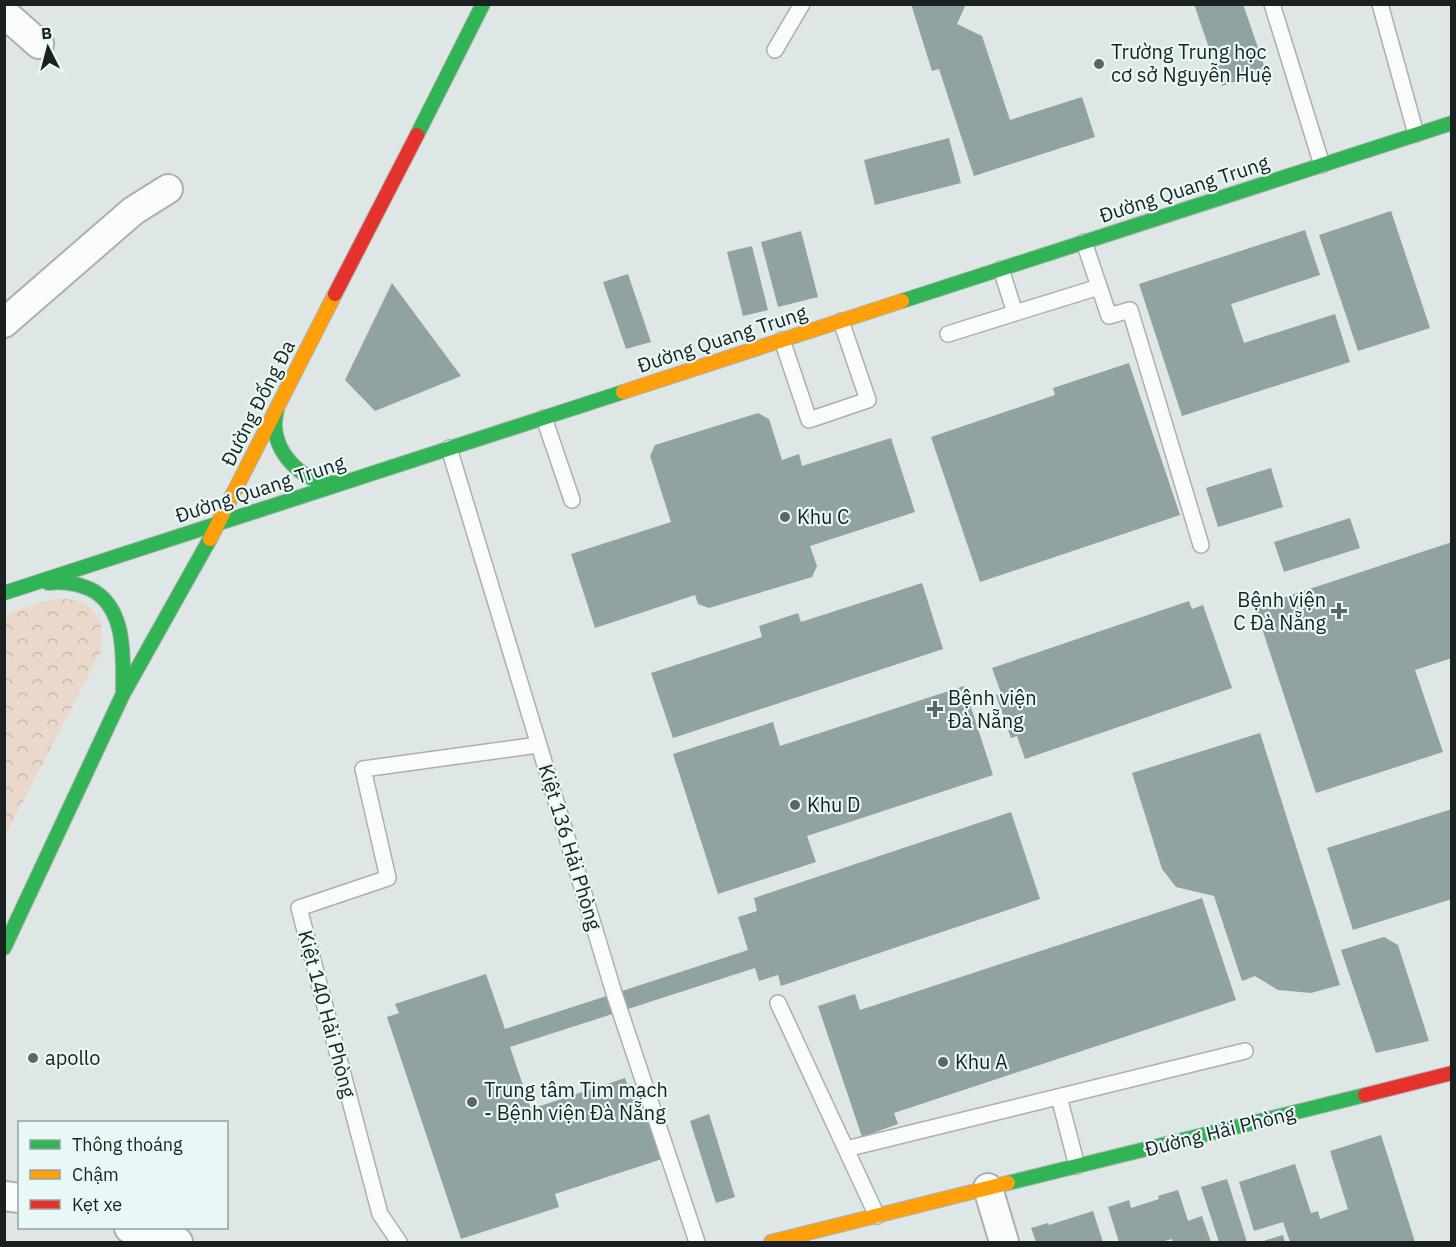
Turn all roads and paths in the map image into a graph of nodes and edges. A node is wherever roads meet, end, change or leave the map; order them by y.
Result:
1 (483, 4) edge
2 (802, 4) edge
3 (1272, 4) edge
4 (1380, 4) edge
5 (4, 13) edge
6 (39, 44) dead end
7 (775, 50) dead end
8 (1452, 123) edge
9 (1416, 134) junction
10 (1322, 165) junction
11 (168, 189) dead end
12 (1084, 242) junction
13 (1001, 269) junction
14 (1099, 287) junction
15 (1015, 314) junction
16 (841, 321) junction
17 (4, 323) edge
18 (948, 334) dead end
19 (782, 340) junction
20 (277, 409) junction
21 (544, 418) junction
22 (449, 448) junction
23 (342, 483) junction
24 (572, 500) dead end
25 (219, 523) junction
26 (1201, 545) dead end
27 (28, 585) junction
28 (4, 593) edge
29 (123, 694) junction
30 (538, 745) junction
31 (4, 948) edge
32 (778, 1003) dead end
33 (1245, 1051) dead end
34 (1452, 1073) edge
35 (1059, 1097) junction
36 (846, 1149) junction
37 (1077, 1166) junction
38 (988, 1188) junction
39 (877, 1216) junction
40 (136, 1229) edge
41 (789, 1240) edge
42 (178, 1242) edge
43 (399, 1242) edge
44 (697, 1242) edge
45 (1004, 1242) edge

1 - 20 main road, Đường Đống Đa
2 - 7 lane
3 - 10 lane
4 - 9 lane
5 - 6 street
8 - 9 main road, Đường Quang Trung
9 - 10 main road, Đường Quang Trung
10 - 12 main road, Đường Quang Trung
11 - 17 street
12 - 13 main road, Đường Quang Trung
12 - 14 lane
13 - 15 lane
13 - 16 main road, Đường Quang Trung
14 - 15 lane
14 - 26 lane
15 - 18 lane
16 - 19 main road, Đường Quang Trung
16 - 19 lane
19 - 21 main road, Đường Quang Trung
20 - 23 main road
20 - 25 main road, Đường Đống Đa
21 - 22 main road, Đường Quang Trung
21 - 24 lane
22 - 23 main road, Đường Quang Trung
22 - 30 lane, Kiệt 136 Hải Phòng
23 - 25 main road, Đường Quang Trung
25 - 27 main road, Đường Quang Trung
25 - 29 main road, Đường Đống Đa
27 - 28 main road, Đường Quang Trung
27 - 29 main road
29 - 31 main road, Đường Đống Đa
30 - 43 lane, Kiệt 140 Hải Phòng
30 - 44 lane, Kiệt 136 Hải Phòng
32 - 36 lane
33 - 35 lane
34 - 37 main road, Đường Hải Phòng
35 - 36 lane
35 - 37 lane
36 - 39 lane
37 - 38 main road, Đường Hải Phòng
38 - 39 main road, Đường Hải Phòng
38 - 45 street
39 - 41 main road, Đường Hải Phòng
40 - 42 street

